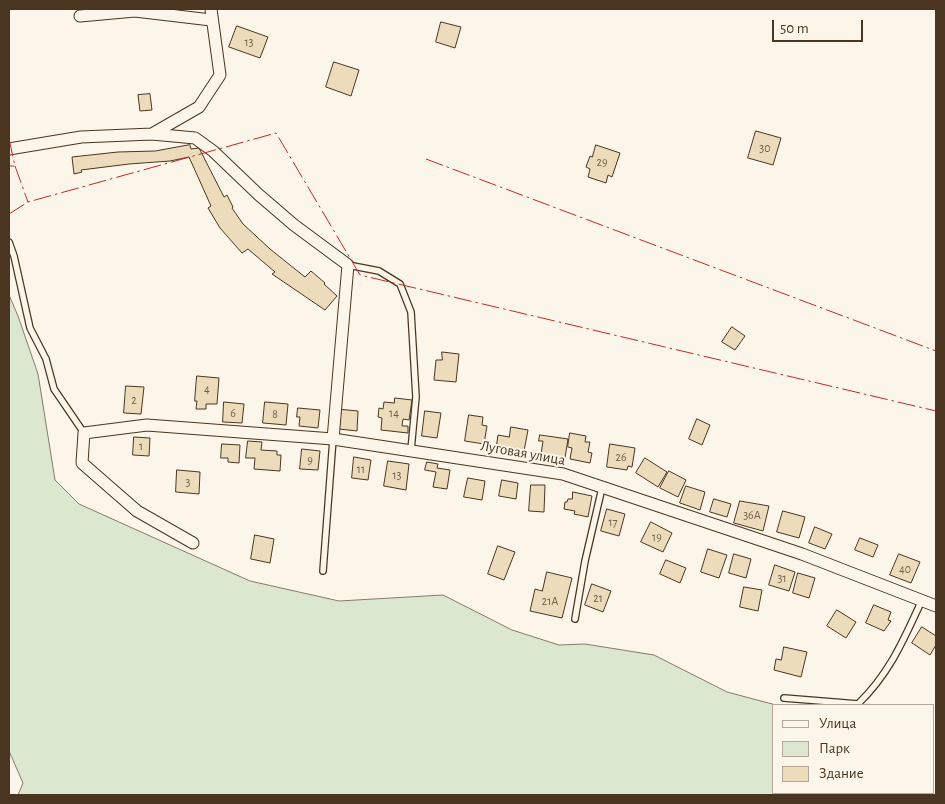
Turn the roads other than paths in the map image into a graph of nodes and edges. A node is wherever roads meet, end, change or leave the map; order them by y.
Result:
1 (211, 14) edge
2 (80, 16) dead end
3 (152, 134) junction
4 (9, 149) edge
5 (9, 242) edge
6 (348, 265) junction
7 (84, 433) junction
8 (332, 439) junction
9 (411, 450) junction
10 (602, 488) junction
11 (193, 543) dead end
12 (323, 571) dead end
13 (922, 600) junction
14 (936, 606) edge
15 (575, 619) dead end
16 (784, 698) dead end

1 - 2 street
1 - 3 street
3 - 4 street
3 - 6 street
5 - 7 lane
6 - 8 street
6 - 9 lane
7 - 8 street, Луговая улица
7 - 11 street
8 - 9 street, Луговая улица
8 - 12 lane
9 - 10 street, Луговая улица
10 - 13 street, Луговая улица
10 - 15 lane
13 - 14 street, Луговая улица
13 - 16 lane

